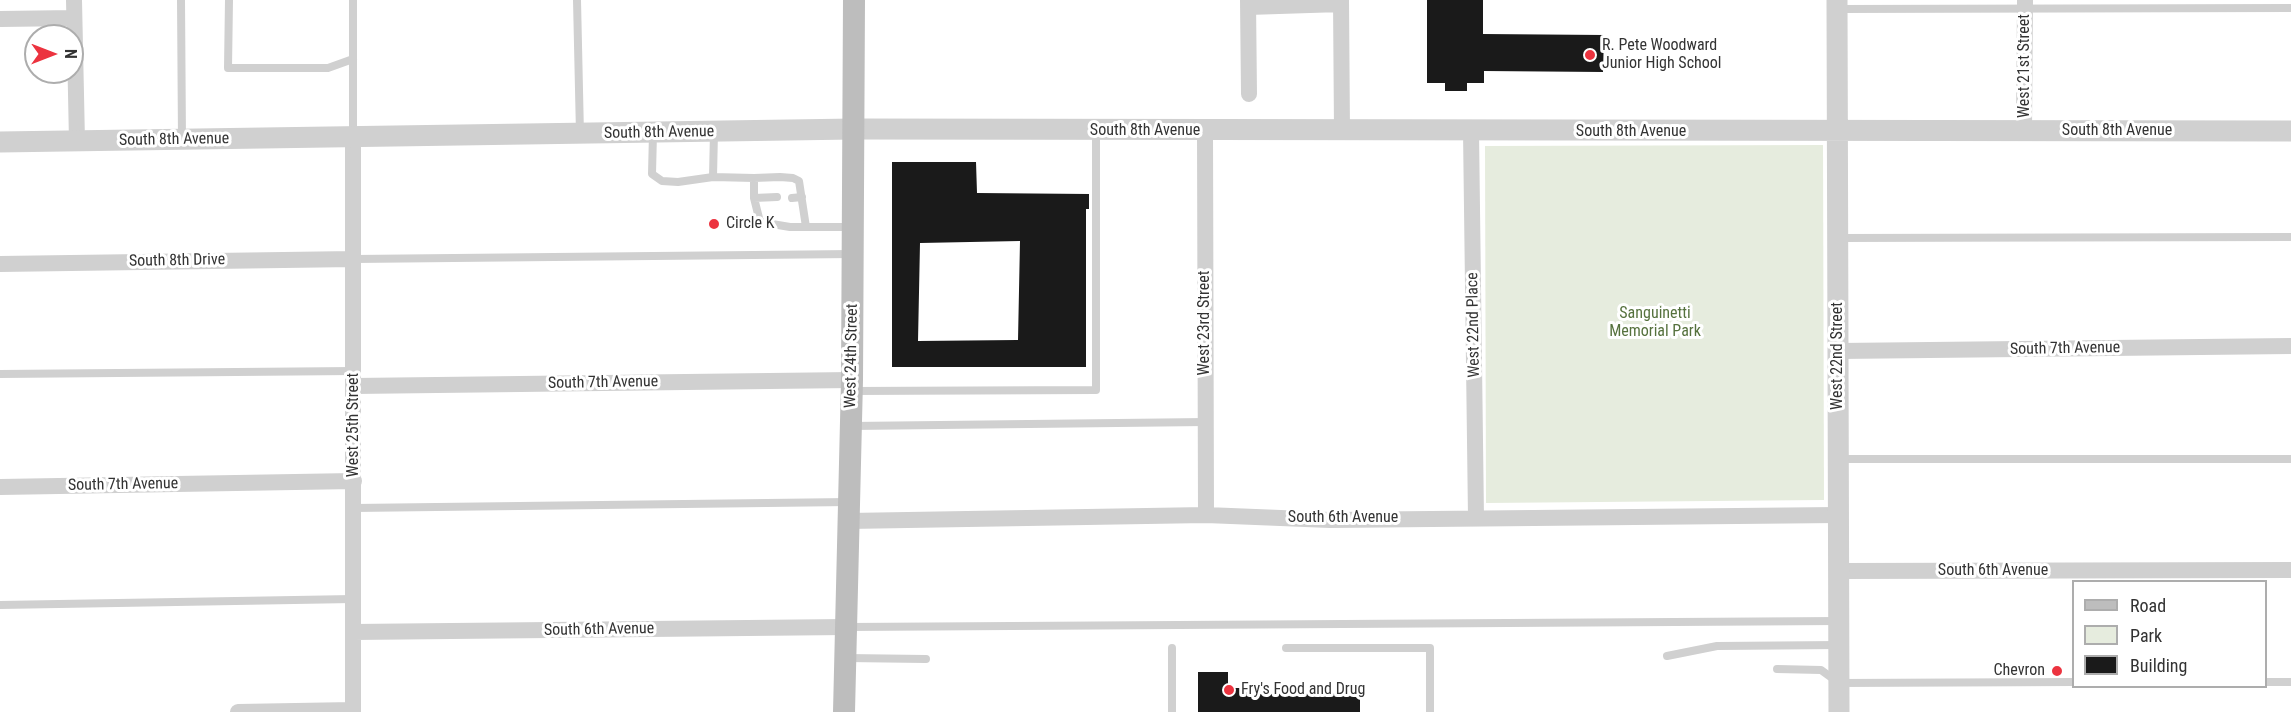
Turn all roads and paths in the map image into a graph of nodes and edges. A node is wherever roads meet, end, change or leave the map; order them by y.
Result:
1 (74, 0) edge
2 (181, 0) edge
3 (229, 0) edge
4 (353, 0) edge
5 (577, 0) edge
6 (854, 0) edge
7 (1341, 2) edge
8 (1248, 3) edge
9 (1837, 4) edge
10 (2025, 4) edge
11 (2291, 8) edge
12 (74, 18) junction
13 (0, 19) edge
14 (353, 59) junction
15 (1249, 94) dead end
16 (854, 129) junction
17 (1096, 131) junction
18 (1205, 131) junction
19 (1342, 131) junction
20 (1471, 131) junction
21 (2024, 131) junction
22 (2291, 131) edge
23 (714, 132) junction
24 (1836, 132) junction
25 (653, 133) junction
26 (580, 134) junction
27 (353, 138) junction
28 (182, 140) junction
29 (77, 141) junction
30 (0, 142) edge
31 (713, 177) junction
32 (754, 178) junction
33 (777, 197) dead end
34 (802, 197) junction
35 (754, 198) junction
36 (792, 198) dead end
37 (806, 227) junction
38 (853, 227) junction
39 (2291, 237) edge
40 (1836, 238) junction
41 (853, 254) junction
42 (354, 259) junction
43 (0, 264) edge
44 (2291, 346) edge
45 (1839, 351) junction
46 (0, 374) edge
47 (354, 378) junction
48 (852, 385) junction
49 (1206, 422) junction
50 (851, 426) junction
51 (1838, 459) junction
52 (2291, 459) edge
53 (354, 481) junction
54 (0, 487) edge
55 (354, 508) junction
56 (848, 512) junction
57 (1206, 515) junction
58 (1838, 515) junction
59 (1476, 518) junction
60 (2291, 570) edge
61 (1840, 571) junction
62 (353, 599) junction
63 (0, 605) edge
64 (1840, 621) junction
65 (846, 627) junction
66 (353, 633) junction
67 (1840, 645) junction
68 (1172, 648) dead end
69 (1286, 648) dead end
70 (1667, 656) dead end
71 (845, 658) junction
72 (926, 659) dead end
73 (1777, 669) dead end
74 (2072, 682) edge
75 (2267, 682) edge
76 (2291, 682) edge
77 (1839, 683) junction
78 (353, 711) edge
79 (238, 712) edge
80 (844, 712) edge
81 (1172, 712) edge
82 (1430, 712) edge
83 (1839, 712) edge

1 - 12 street
2 - 28 lane
3 - 14 lane
4 - 14 lane
5 - 26 lane
6 - 16 main road, West 24th Street
7 - 8 street
7 - 19 street
8 - 15 street
9 - 10 lane
9 - 24 street, West 22nd Street
10 - 11 lane
10 - 21 street, West 21st Street
12 - 13 street
12 - 29 street
14 - 27 lane
16 - 17 street, South 8th Avenue
16 - 23 street, South 8th Avenue
16 - 38 main road, West 24th Street
17 - 18 street, South 8th Avenue
17 - 48 lane
18 - 19 street, South 8th Avenue
18 - 49 street, West 23rd Street
19 - 20 street, South 8th Avenue
20 - 24 street, South 8th Avenue
20 - 59 street, West 22nd Place
21 - 22 street, South 8th Avenue
21 - 24 street, South 8th Avenue
23 - 25 street, South 8th Avenue
23 - 31 lane
24 - 40 street, West 22nd Street
25 - 26 street, South 8th Avenue
25 - 31 lane
26 - 27 street, South 8th Avenue
27 - 28 street, South 8th Avenue
27 - 42 street, West 25th Street
28 - 29 street, South 8th Avenue
29 - 30 street, South 8th Avenue
31 - 32 lane
32 - 34 lane
32 - 35 lane
33 - 35 lane
34 - 36 lane
34 - 37 lane
35 - 37 lane
37 - 38 lane
38 - 41 main road, West 24th Street
39 - 40 lane
40 - 45 street, West 22nd Street
41 - 42 lane
41 - 48 main road, West 24th Street
42 - 43 street, South 8th Drive
42 - 47 street, West 25th Street
44 - 45 street, South 7th Avenue
45 - 51 street, West 22nd Street
46 - 47 lane
47 - 48 street, South 7th Avenue
47 - 53 street, West 25th Street
48 - 50 main road, West 24th Street
49 - 50 lane
49 - 57 street, West 23rd Street
50 - 56 main road, West 24th Street
51 - 52 lane
51 - 58 street, West 22nd Street
53 - 54 street, South 7th Avenue
53 - 55 street, West 25th Street
55 - 56 lane
55 - 62 street, West 25th Street
56 - 57 street, South 6th Avenue
56 - 65 main road, West 24th Street
57 - 59 street, South 6th Avenue
58 - 59 street, South 6th Avenue
58 - 61 street, West 22nd Street
60 - 61 street, South 6th Avenue
61 - 64 street, West 22nd Street
62 - 63 lane
62 - 66 street, West 25th Street
64 - 65 lane
64 - 67 street, West 22nd Street
65 - 66 street, South 6th Avenue
65 - 71 main road, West 24th Street
66 - 78 street, West 25th Street
67 - 70 lane
67 - 77 street, West 22nd Street
68 - 81 lane
69 - 82 lane
71 - 72 lane
71 - 80 main road, West 24th Street
73 - 77 lane
74 - 77 lane
75 - 76 lane
77 - 83 street, West 22nd Street
78 - 79 street

